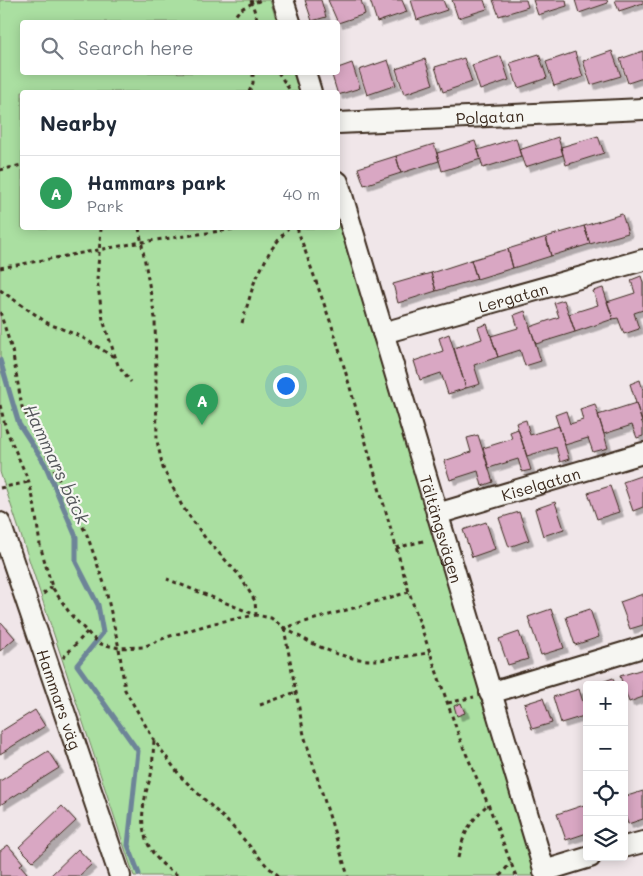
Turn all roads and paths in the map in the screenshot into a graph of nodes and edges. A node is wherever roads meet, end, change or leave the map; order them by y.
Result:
1 (261, 0) edge
2 (283, 0) edge
3 (252, 2) edge
4 (235, 20) edge
5 (257, 20) edge
6 (289, 20) edge
7 (253, 75) edge
8 (280, 75) edge
9 (306, 75) edge
10 (250, 90) edge
11 (290, 90) edge
12 (310, 90) edge
13 (643, 109) edge
14 (340, 123) edge
15 (20, 165) edge
16 (0, 170) edge
17 (340, 189) edge
18 (101, 230) edge
19 (139, 230) edge
20 (228, 230) edge
21 (286, 230) edge
22 (297, 230) edge
23 (142, 242) junction
24 (100, 250) junction
25 (643, 260) edge
26 (0, 268) edge
27 (0, 290) edge
28 (0, 312) edge
29 (242, 323) dead end
30 (383, 333) junction
31 (115, 358) junction
32 (131, 382) dead end
33 (0, 405) edge
34 (643, 453) edge
35 (29, 482) junction
36 (0, 488) edge
37 (437, 514) junction
38 (0, 523) edge
39 (443, 535) junction
40 (396, 548) junction
41 (167, 579) dead end
42 (409, 592) junction
43 (256, 616) junction
44 (284, 628) junction
45 (87, 632) junction
46 (643, 646) edge
47 (119, 648) junction
48 (430, 653) junction
49 (51, 671) junction
50 (296, 692) junction
51 (490, 693) junction
52 (448, 703) junction
53 (260, 705) dead end
54 (154, 740) junction
55 (488, 804) junction
56 (643, 842) edge
57 (628, 846) edge
58 (458, 858) dead end
59 (583, 859) edge
60 (511, 862) junction
61 (545, 873) edge
62 (120, 876) edge
63 (179, 876) edge
64 (279, 876) edge
65 (348, 876) edge
66 (500, 876) edge
67 (516, 876) edge

1 - 3 path
2 - 6 street
3 - 4 path
3 - 5 path
7 - 10 path
8 - 11 path
9 - 12 street
13 - 14 street, Polgatan
15 - 16 path
17 - 30 street, Tältängsvägen
18 - 24 path
19 - 23 path
20 - 23 path
21 - 29 path
22 - 40 path
23 - 24 path
23 - 43 path
24 - 26 path
24 - 31 path
25 - 30 street, Lergatan
27 - 31 path
28 - 47 path
30 - 37 street, Tältängsvägen
31 - 32 path
33 - 35 path
34 - 37 street, Kiselgatan
35 - 36 path
35 - 45 path
37 - 39 street, Tältängsvägen
38 - 49 street, Hammars väg
39 - 40 path
39 - 51 street, Tältängsvägen
40 - 42 path
41 - 43 path
42 - 44 path
42 - 48 path
43 - 44 path
43 - 47 path
44 - 48 path
44 - 50 path
45 - 47 path
45 - 49 path
46 - 51 street
47 - 54 path
48 - 52 path
49 - 62 street, Hammars väg
50 - 53 path
50 - 65 path
51 - 52 path
51 - 61 street, Tältängsvägen
52 - 55 path
54 - 63 path
54 - 64 path
55 - 58 path
55 - 60 path
56 - 57 street
59 - 61 street
60 - 66 path
60 - 67 path

